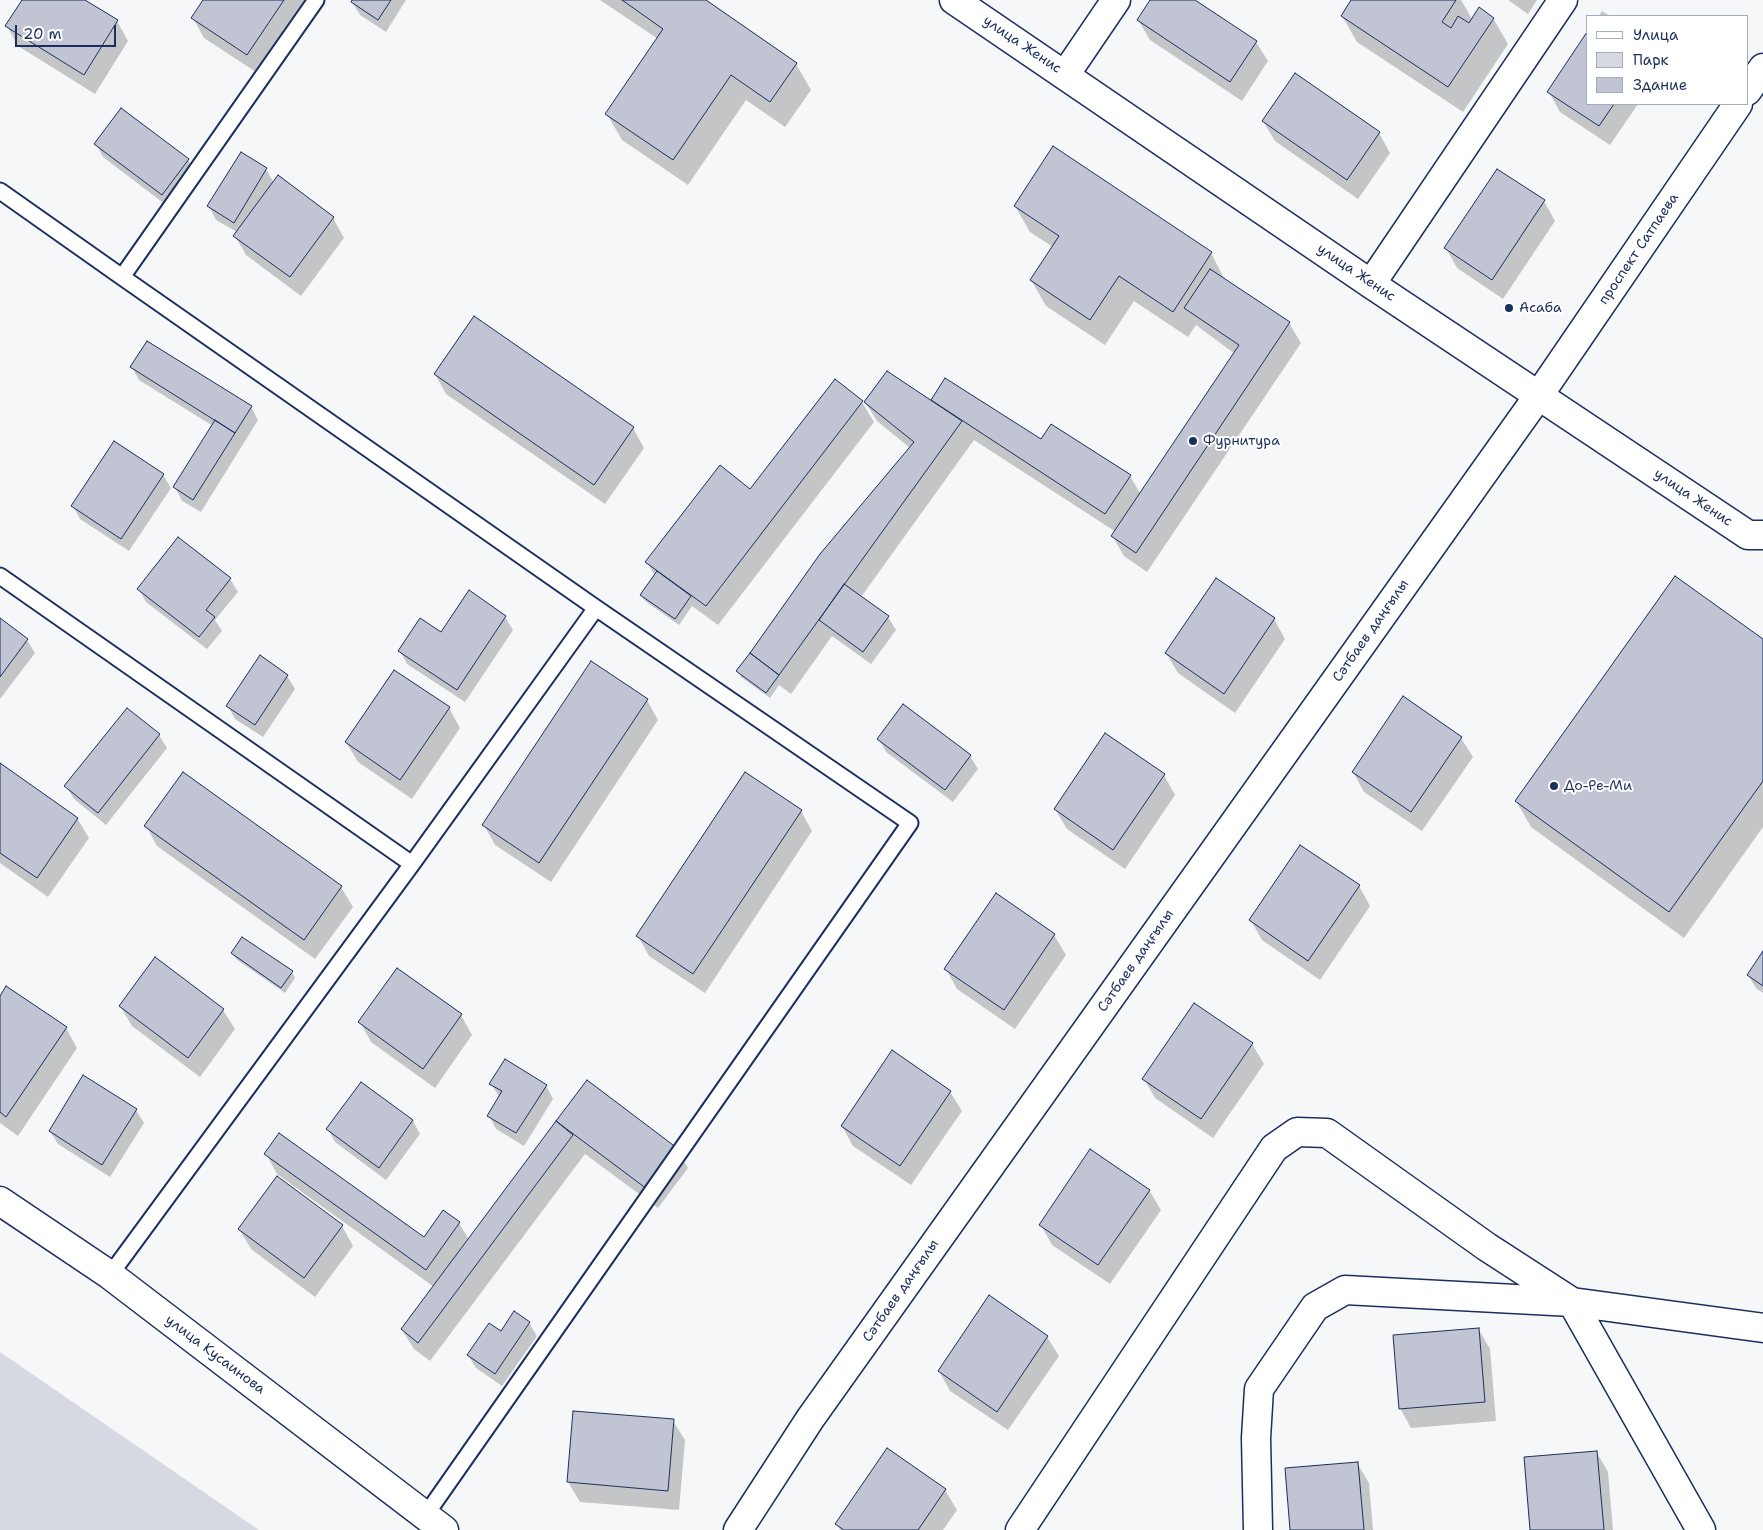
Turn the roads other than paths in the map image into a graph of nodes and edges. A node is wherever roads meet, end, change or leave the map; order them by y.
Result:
1 (316, 0) edge
2 (954, 0) edge
3 (1116, 0) edge
4 (1563, 0) edge
5 (1763, 68) edge
6 (1065, 75) junction
7 (1748, 90) edge
8 (1737, 105) edge
9 (0, 191) edge
10 (122, 277) junction
11 (1371, 284) junction
12 (1539, 394) junction
13 (1763, 535) edge
14 (0, 576) edge
15 (596, 608) junction
16 (412, 864) junction
17 (0, 1201) edge
18 (110, 1275) junction
19 (1572, 1302) junction
20 (1763, 1328) edge
21 (434, 1525) edge
22 (738, 1530) edge
23 (1020, 1530) edge
24 (1258, 1530) edge
25 (1701, 1530) edge

1 - 10 lane
2 - 6 street, улица Женис
3 - 6 street
4 - 11 street
5 - 7 street
6 - 11 street, улица Женис
8 - 12 street, проспект Сатпаева
9 - 10 lane
10 - 15 lane
11 - 12 street, улица Женис
12 - 13 street, улица Женис
12 - 22 street, Сәтбаев даңғылы
14 - 16 lane
15 - 16 lane
15 - 21 lane
16 - 18 lane
17 - 18 street, улица Кусаинова
18 - 21 street, улица Кусаинова
19 - 20 street
19 - 23 street
19 - 24 street
19 - 25 street

